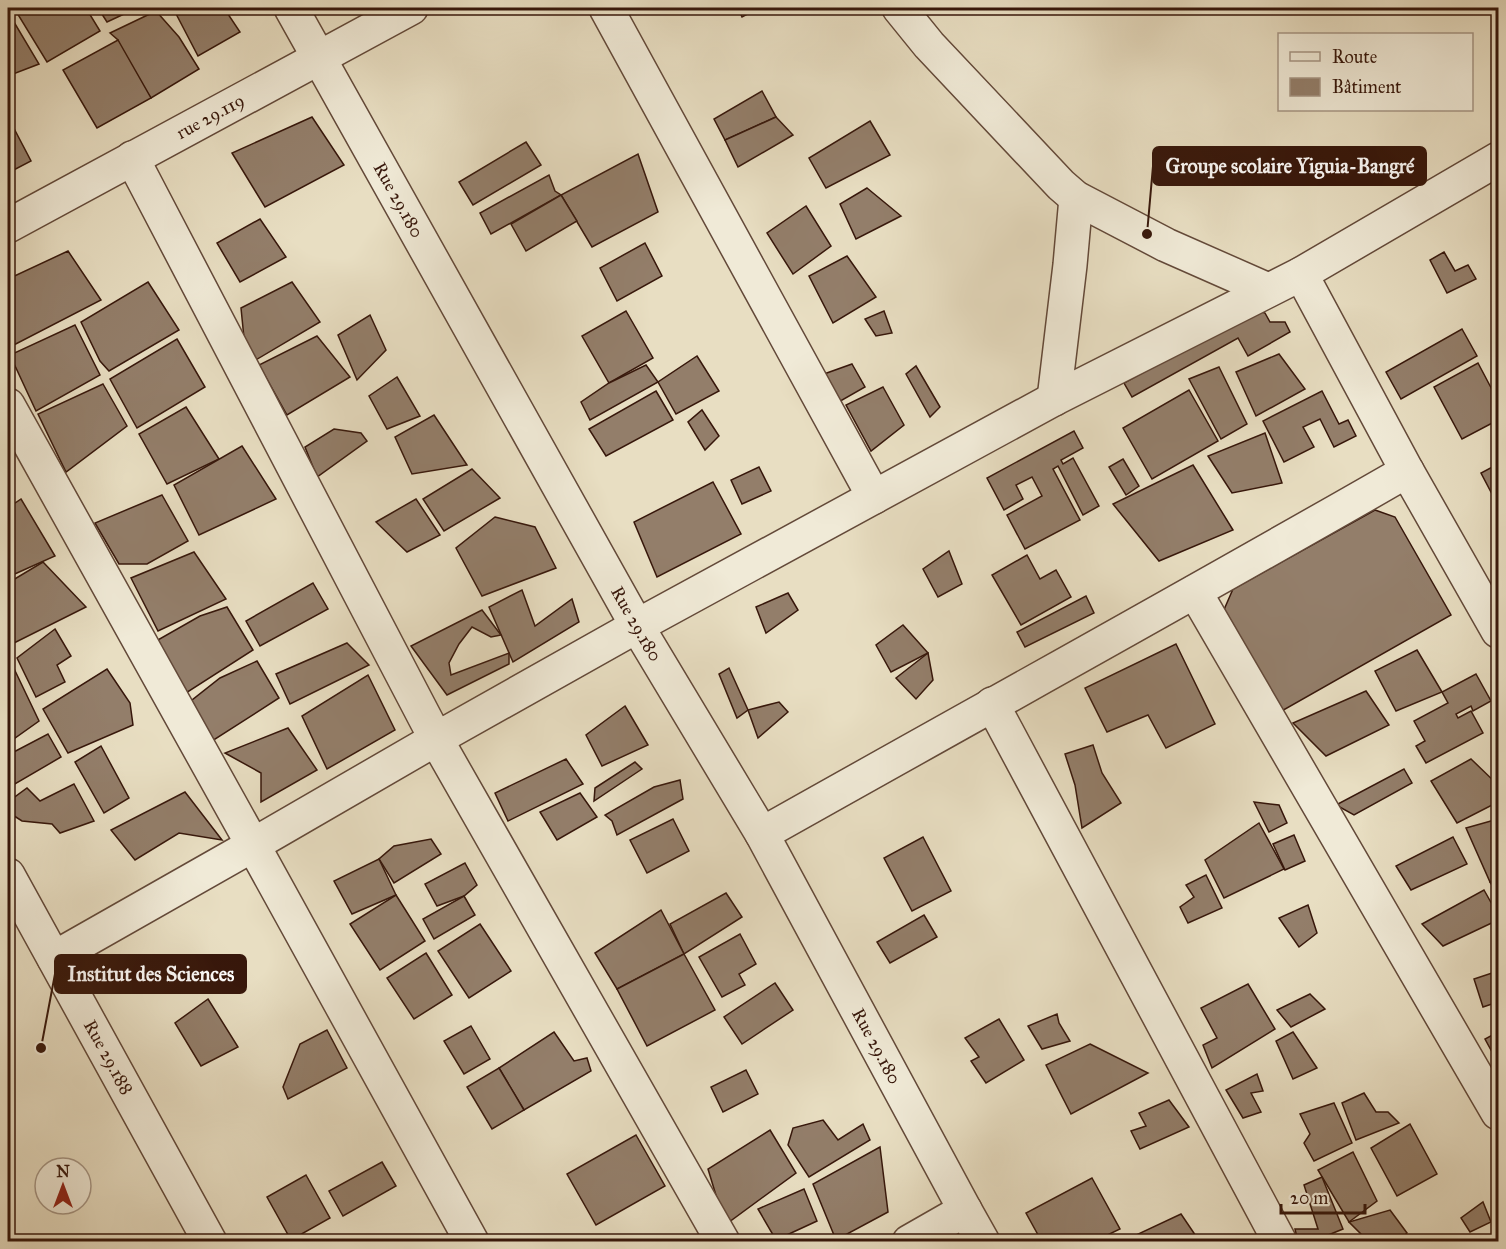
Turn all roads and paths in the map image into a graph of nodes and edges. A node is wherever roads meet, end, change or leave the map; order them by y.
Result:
1 (291, 8) edge
2 (411, 8) edge
3 (606, 8) edge
4 (899, 8) edge
5 (318, 57) junction
6 (132, 158) junction
7 (1498, 159) edge
8 (1076, 198) junction
9 (8, 226) edge
10 (1301, 274) junction
11 (1269, 290) junction
12 (1054, 399) junction
13 (8, 405) edge
14 (1407, 471) junction
15 (874, 498) junction
16 (1196, 592) junction
17 (637, 626) junction
18 (1498, 631) edge
19 (992, 704) junction
20 (436, 739) junction
21 (762, 834) junction
22 (253, 845) junction
23 (8, 875) edge
24 (54, 958) junction
25 (1498, 1113) edge
26 (965, 1210) junction
27 (210, 1242) edge
28 (472, 1242) edge
29 (723, 1242) edge
30 (909, 1242) edge
31 (983, 1242) edge
32 (1280, 1242) edge

1 - 5 street, Rue 29.180
2 - 5 street, rue 29.119
3 - 15 street
4 - 8 street
5 - 6 street, rue 29.119
5 - 17 street, Rue 29.180
6 - 9 street, rue 29.119
6 - 20 street
7 - 10 street
8 - 11 street
8 - 12 street
10 - 11 street
10 - 14 street
11 - 12 street
12 - 15 street
13 - 22 street
14 - 16 street
14 - 18 street
15 - 17 street
16 - 19 street
16 - 25 street
17 - 20 street
17 - 21 street, Rue 29.180
19 - 21 street
19 - 32 street
20 - 22 street
20 - 29 street
21 - 26 street, Rue 29.180
22 - 24 street
22 - 28 street
23 - 24 street, Rue 29.188
24 - 27 street, Rue 29.188
26 - 30 street
26 - 31 street, Rue 29.180

